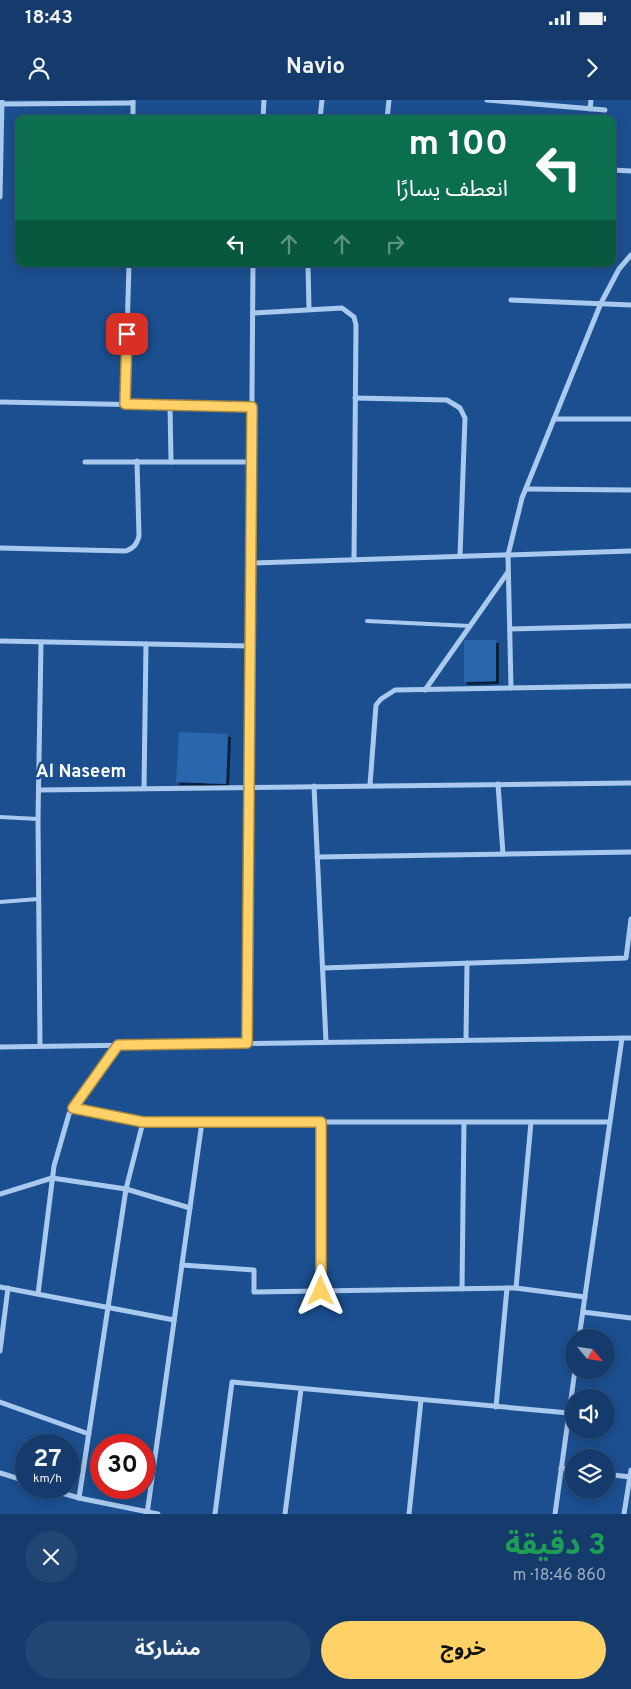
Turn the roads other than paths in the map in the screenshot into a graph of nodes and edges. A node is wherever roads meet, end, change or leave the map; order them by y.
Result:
1 (264, 100) edge
2 (322, 100) edge
3 (389, 100) edge
4 (487, 100) edge
5 (591, 100) edge
6 (2, 102) edge
7 (63, 102) edge
8 (133, 102) edge
9 (535, 102) edge
10 (590, 109) junction
11 (605, 110) dead end
12 (133, 115) edge
13 (264, 115) edge
14 (320, 115) edge
15 (387, 115) edge
16 (616, 170) edge
17 (631, 171) edge
18 (0, 197) edge
19 (631, 255) edge
20 (129, 267) edge
21 (253, 267) edge
22 (308, 267) edge
23 (511, 300) dead end
24 (601, 304) junction
25 (631, 305) edge
26 (309, 309) junction
27 (253, 313) junction
28 (355, 398) junction
29 (0, 402) edge
30 (125, 404) junction
31 (170, 405) junction
32 (252, 407) junction
33 (554, 419) junction
34 (631, 419) edge
35 (85, 462) dead end
36 (137, 462) junction
37 (171, 462) junction
38 (251, 462) junction
39 (526, 489) junction
40 (631, 490) edge
41 (0, 548) edge
42 (631, 550) edge
43 (508, 555) junction
44 (460, 556) junction
45 (354, 560) junction
46 (251, 563) junction
47 (508, 572) junction
48 (366, 622) dead end
49 (470, 626) junction
50 (631, 626) edge
51 (510, 629) junction
52 (0, 641) edge
53 (41, 643) junction
54 (146, 644) junction
55 (250, 646) junction
56 (631, 686) edge
57 (511, 688) junction
58 (425, 690) junction
59 (631, 783) edge
60 (498, 784) junction
61 (370, 785) junction
62 (314, 786) junction
63 (249, 787) junction
64 (144, 788) junction
65 (39, 790) junction
66 (0, 817) edge
67 (38, 819) junction
68 (631, 852) edge
69 (502, 854) junction
70 (318, 857) junction
71 (38, 899) junction
72 (0, 902) edge
73 (631, 919) edge
74 (467, 963) junction
75 (323, 968) junction
76 (622, 1038) junction
77 (631, 1038) edge
78 (466, 1040) junction
79 (326, 1042) junction
80 (247, 1043) junction
81 (118, 1045) junction
82 (40, 1046) junction
83 (0, 1047) edge
84 (73, 1108) junction
85 (143, 1122) junction
86 (202, 1122) junction
87 (321, 1122) junction
88 (464, 1122) junction
89 (531, 1122) junction
90 (609, 1122) junction
91 (52, 1178) junction
92 (126, 1189) junction
93 (0, 1194) edge
94 (190, 1208) junction
95 (182, 1265) junction
96 (0, 1287) edge
97 (8, 1288) junction
98 (507, 1288) junction
99 (516, 1288) junction
100 (462, 1289) junction
101 (321, 1291) junction
102 (38, 1294) junction
103 (585, 1297) junction
104 (108, 1307) junction
105 (583, 1312) junction
106 (631, 1318) edge
107 (174, 1320) junction
108 (580, 1329) edge
109 (0, 1352) edge
110 (301, 1389) junction
111 (421, 1400) junction
112 (0, 1402) edge
113 (496, 1407) junction
114 (565, 1413) edge
115 (89, 1434) junction
116 (565, 1439) edge
117 (561, 1468) junction
118 (565, 1469) edge
119 (631, 1470) edge
120 (0, 1473) edge
121 (615, 1475) edge
122 (630, 1477) edge
123 (15, 1478) edge
124 (80, 1492) edge
125 (80, 1498) edge
126 (148, 1513) edge
127 (158, 1514) edge
128 (215, 1514) edge
129 (285, 1514) edge
130 (409, 1514) edge
131 (555, 1514) edge
132 (624, 1514) edge

1 - 13 street
2 - 14 street
3 - 15 street
4 - 9 street
5 - 10 street
6 - 7 street
6 - 18 street
7 - 8 street
8 - 12 street
9 - 10 street
10 - 11 street
16 - 17 street
19 - 24 street
20 - 30 street
21 - 27 street
22 - 26 street
23 - 24 street
24 - 25 street
24 - 33 street
26 - 27 street
26 - 28 street
27 - 32 street
28 - 44 street
28 - 45 street
29 - 30 street
30 - 31 street
31 - 32 street
31 - 37 street
32 - 38 street
33 - 34 street
33 - 39 street
35 - 36 street
36 - 37 street
36 - 41 street
37 - 38 street
38 - 46 street
39 - 40 street
39 - 43 street
42 - 43 street
43 - 44 street
43 - 47 street
44 - 45 street
45 - 46 street
46 - 55 street
47 - 49 street
47 - 51 street
48 - 49 lane
49 - 58 street
50 - 51 street
51 - 57 street
52 - 53 street
53 - 54 street
53 - 65 street
54 - 55 street
54 - 64 street
55 - 63 street
56 - 57 street
57 - 58 street
58 - 61 street
59 - 60 street
60 - 61 street
60 - 69 street
61 - 62 street
62 - 63 street
62 - 70 street
63 - 64 street
63 - 80 street
64 - 65 street
65 - 67 street
66 - 67 lane
67 - 71 street
68 - 69 street
69 - 70 street
70 - 75 street
71 - 72 lane
71 - 82 street
73 - 74 street
74 - 75 street
74 - 78 street
75 - 79 street
76 - 77 street
76 - 78 street
76 - 90 street
78 - 79 street
79 - 80 street
80 - 81 street
81 - 82 street
81 - 84 street
82 - 83 street
84 - 85 street
84 - 91 street
85 - 86 street
85 - 92 street
86 - 87 street
86 - 94 street
87 - 88 street
87 - 101 street
88 - 89 street
88 - 100 street
89 - 90 street
89 - 99 street
90 - 103 street
91 - 92 street
91 - 93 street
91 - 102 street
92 - 94 street
92 - 104 street
94 - 95 street
95 - 101 street
95 - 107 street
96 - 97 street
97 - 102 street
97 - 109 street
98 - 99 street
98 - 100 street
98 - 113 street
99 - 103 street
100 - 101 street
102 - 104 street
103 - 105 street
104 - 107 street
104 - 115 street
105 - 106 street
105 - 108 street
107 - 126 street
110 - 111 street
110 - 128 street
110 - 129 street
111 - 113 street
111 - 130 street
112 - 115 street
113 - 114 street
115 - 124 street
116 - 117 street
117 - 118 street
117 - 131 street
119 - 122 street
120 - 123 street
121 - 122 street
122 - 132 street
125 - 126 street
126 - 127 street

